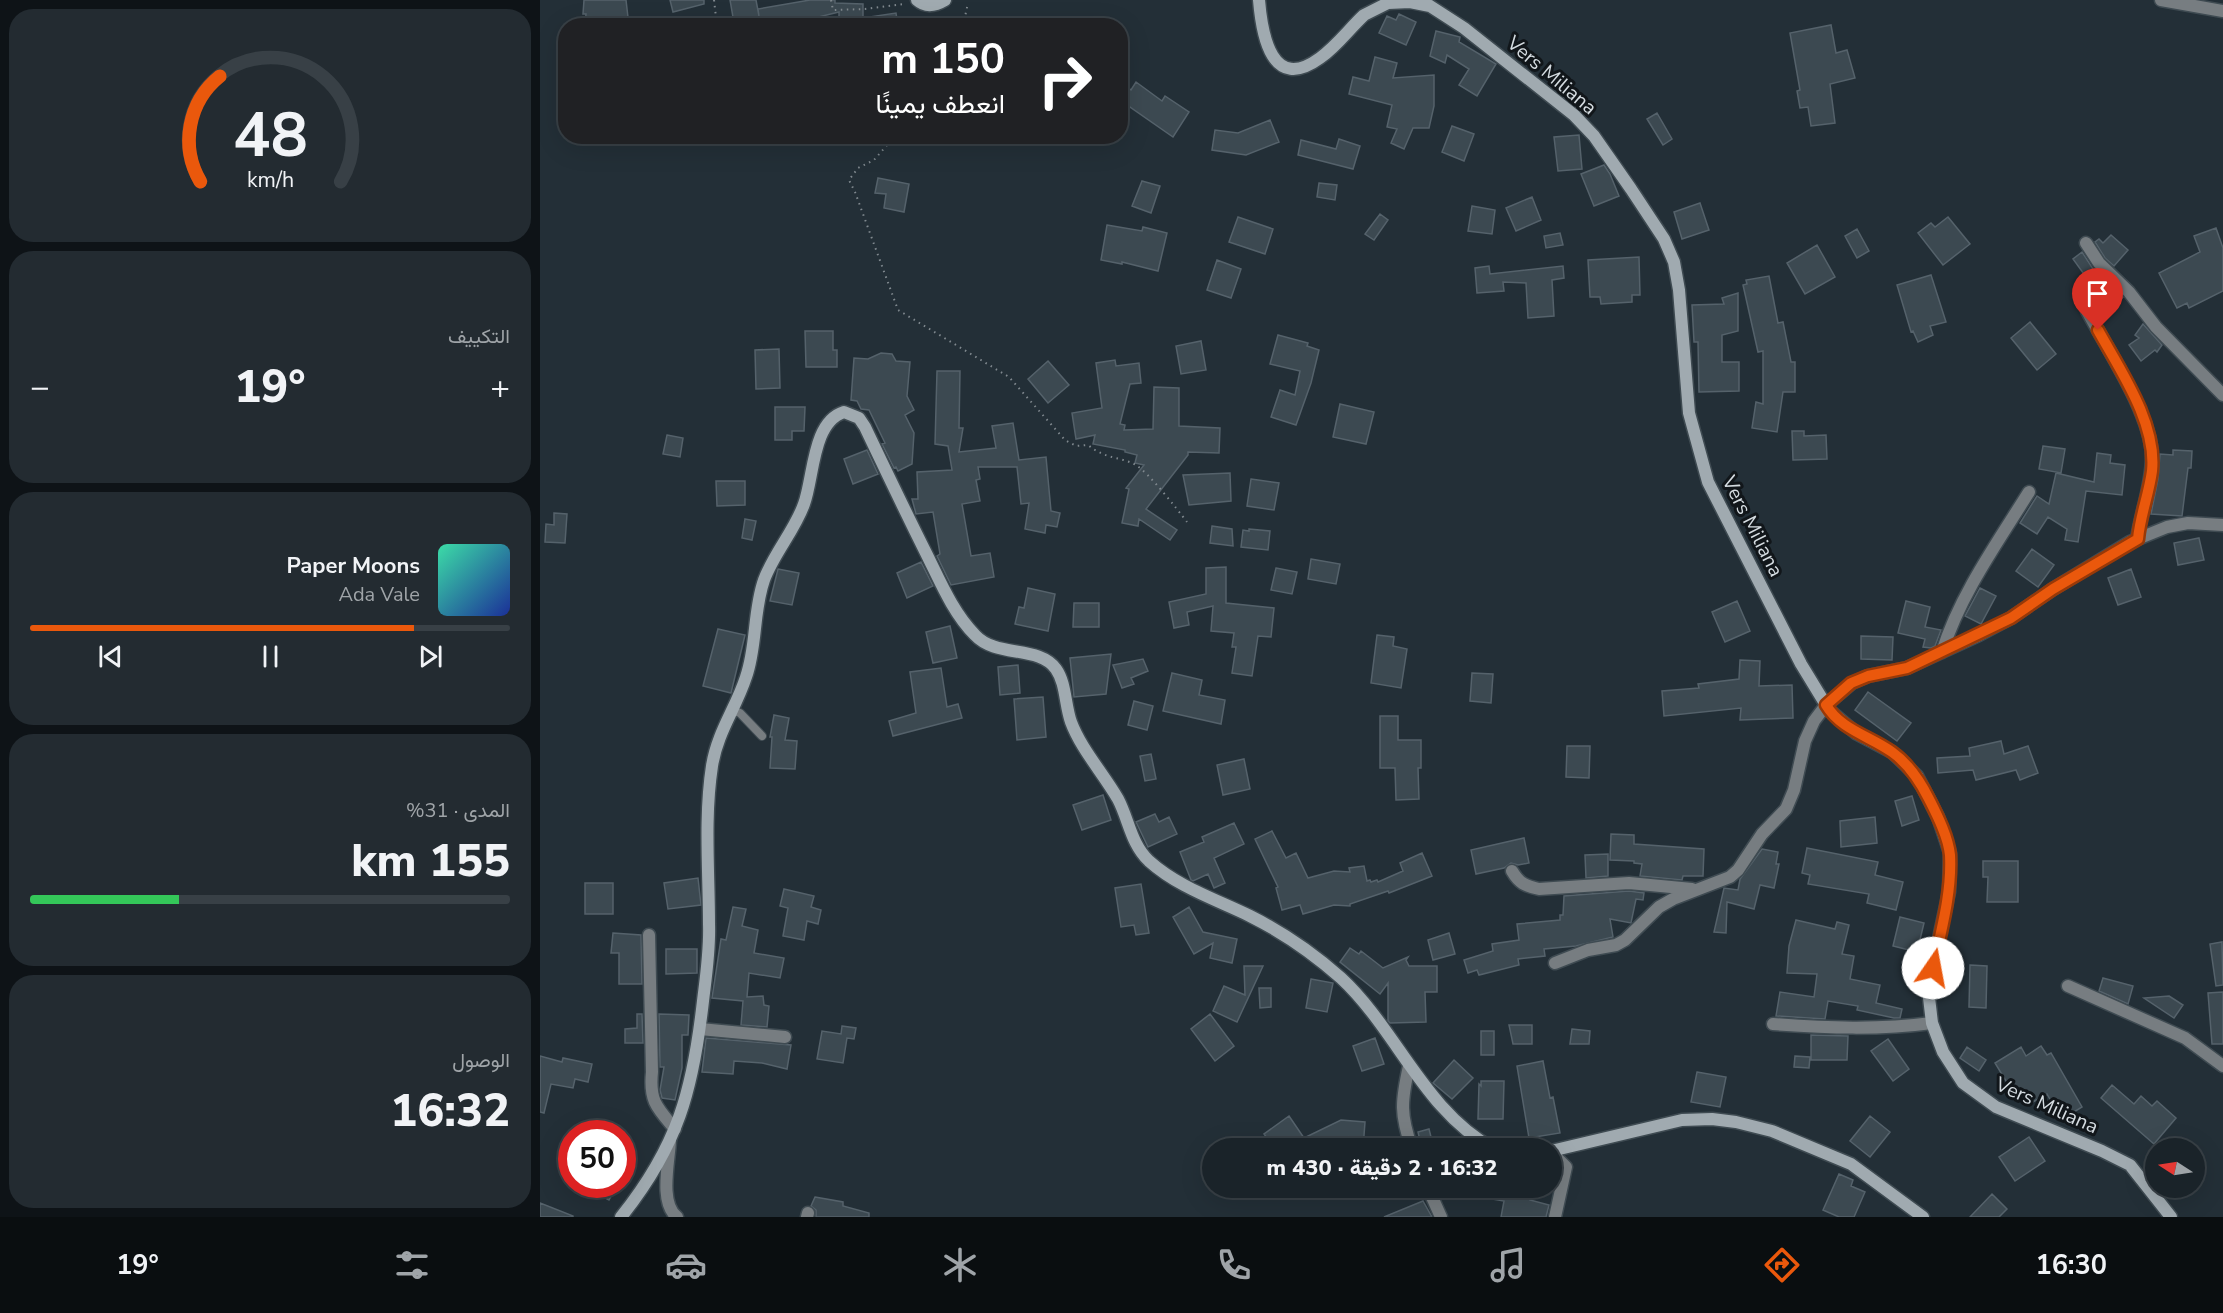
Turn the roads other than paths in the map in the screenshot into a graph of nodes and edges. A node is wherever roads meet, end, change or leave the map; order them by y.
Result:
1 (945, 0) edge
2 (1259, 0) edge
3 (2161, 0) edge
4 (918, 1) edge
5 (2223, 11) edge
6 (2086, 243) dead end
7 (2087, 311) dead end
8 (2223, 395) edge
9 (2029, 492) dead end
10 (2223, 525) edge
11 (2138, 539) junction
12 (1942, 652) junction
13 (1826, 705) junction
14 (731, 710) junction
15 (762, 736) dead end
16 (1512, 870) dead end
17 (1697, 890) junction
18 (649, 935) dead end
19 (1555, 963) dead end
20 (2068, 986) dead end
21 (1932, 1023) junction
22 (1773, 1024) dead end
23 (700, 1029) junction
24 (784, 1037) dead end
25 (2221, 1061) edge
26 (1409, 1066) junction
27 (675, 1129) junction
28 (1408, 1138) edge
29 (1476, 1138) edge
30 (670, 1141) junction
31 (1562, 1149) edge
32 (1562, 1163) edge
33 (1562, 1185) edge
34 (1432, 1198) edge
35 (1559, 1198) edge
36 (621, 1217) edge
37 (677, 1217) edge
38 (1441, 1217) edge
39 (1555, 1217) edge
40 (1923, 1217) edge
41 (2170, 1217) edge

1 - 4 main road
2 - 13 main road, Vers Miliana
3 - 5 street
6 - 8 street
7 - 11 street
9 - 12 street
10 - 11 street
11 - 12 street
12 - 13 street
13 - 17 street
13 - 21 main road, Vers Miliana
14 - 15 lane
14 - 23 main road
14 - 26 main road
16 - 17 street
17 - 19 street
18 - 27 street
20 - 25 street
21 - 22 street
21 - 41 main road, Vers Miliana
23 - 24 street
23 - 27 main road
26 - 28 street
26 - 29 main road
27 - 30 main road
30 - 36 main road
30 - 37 street
31 - 40 main road
32 - 33 street
34 - 38 street
35 - 39 street

